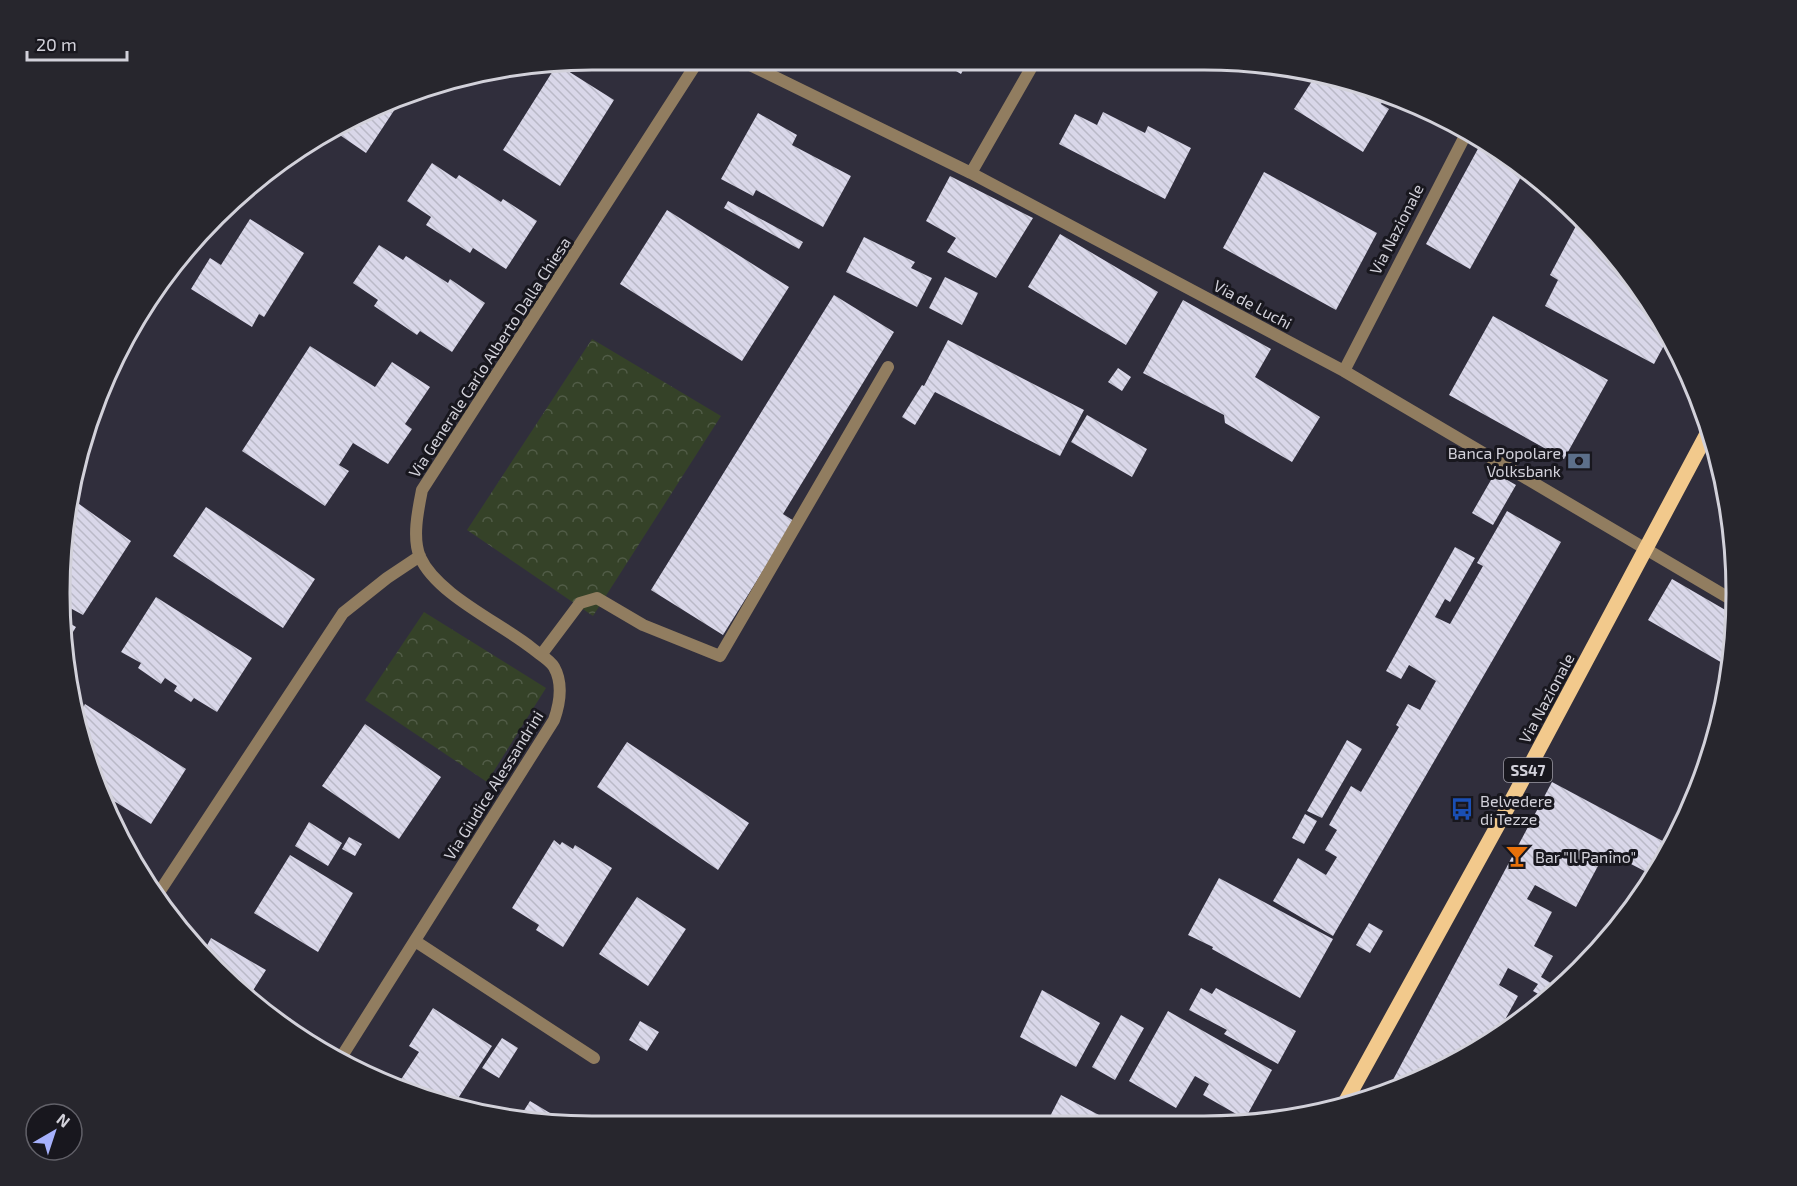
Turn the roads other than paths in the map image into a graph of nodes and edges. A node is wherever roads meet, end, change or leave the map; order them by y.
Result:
1 (692, 70) edge
2 (760, 70) edge
3 (1030, 70) edge
4 (1463, 140) edge
5 (971, 173) junction
6 (888, 367) dead end
7 (1344, 371) junction
8 (1704, 441) edge
9 (1646, 549) junction
10 (420, 556) junction
11 (1726, 597) edge
12 (541, 655) junction
13 (162, 888) edge
14 (415, 941) junction
15 (344, 1052) edge
16 (594, 1058) dead end
17 (1349, 1095) edge

1 - 10 street, Via Generale Carlo Alberto Dalla Chiesa
2 - 5 street, Via de Luchi
3 - 5 street
4 - 7 street, Via Nazionale
5 - 7 street, Via de Luchi
6 - 12 street
7 - 9 street, Via de Luchi
8 - 9 main road, Via Nazionale / SS47
9 - 11 street, Via de Luchi
9 - 17 main road, Via Nazionale / SS47
10 - 12 street, Via Giudice Alessandrini
10 - 13 street
12 - 14 street, Via Giudice Alessandrini
14 - 15 street, Via Giudice Alessandrini
14 - 16 street

